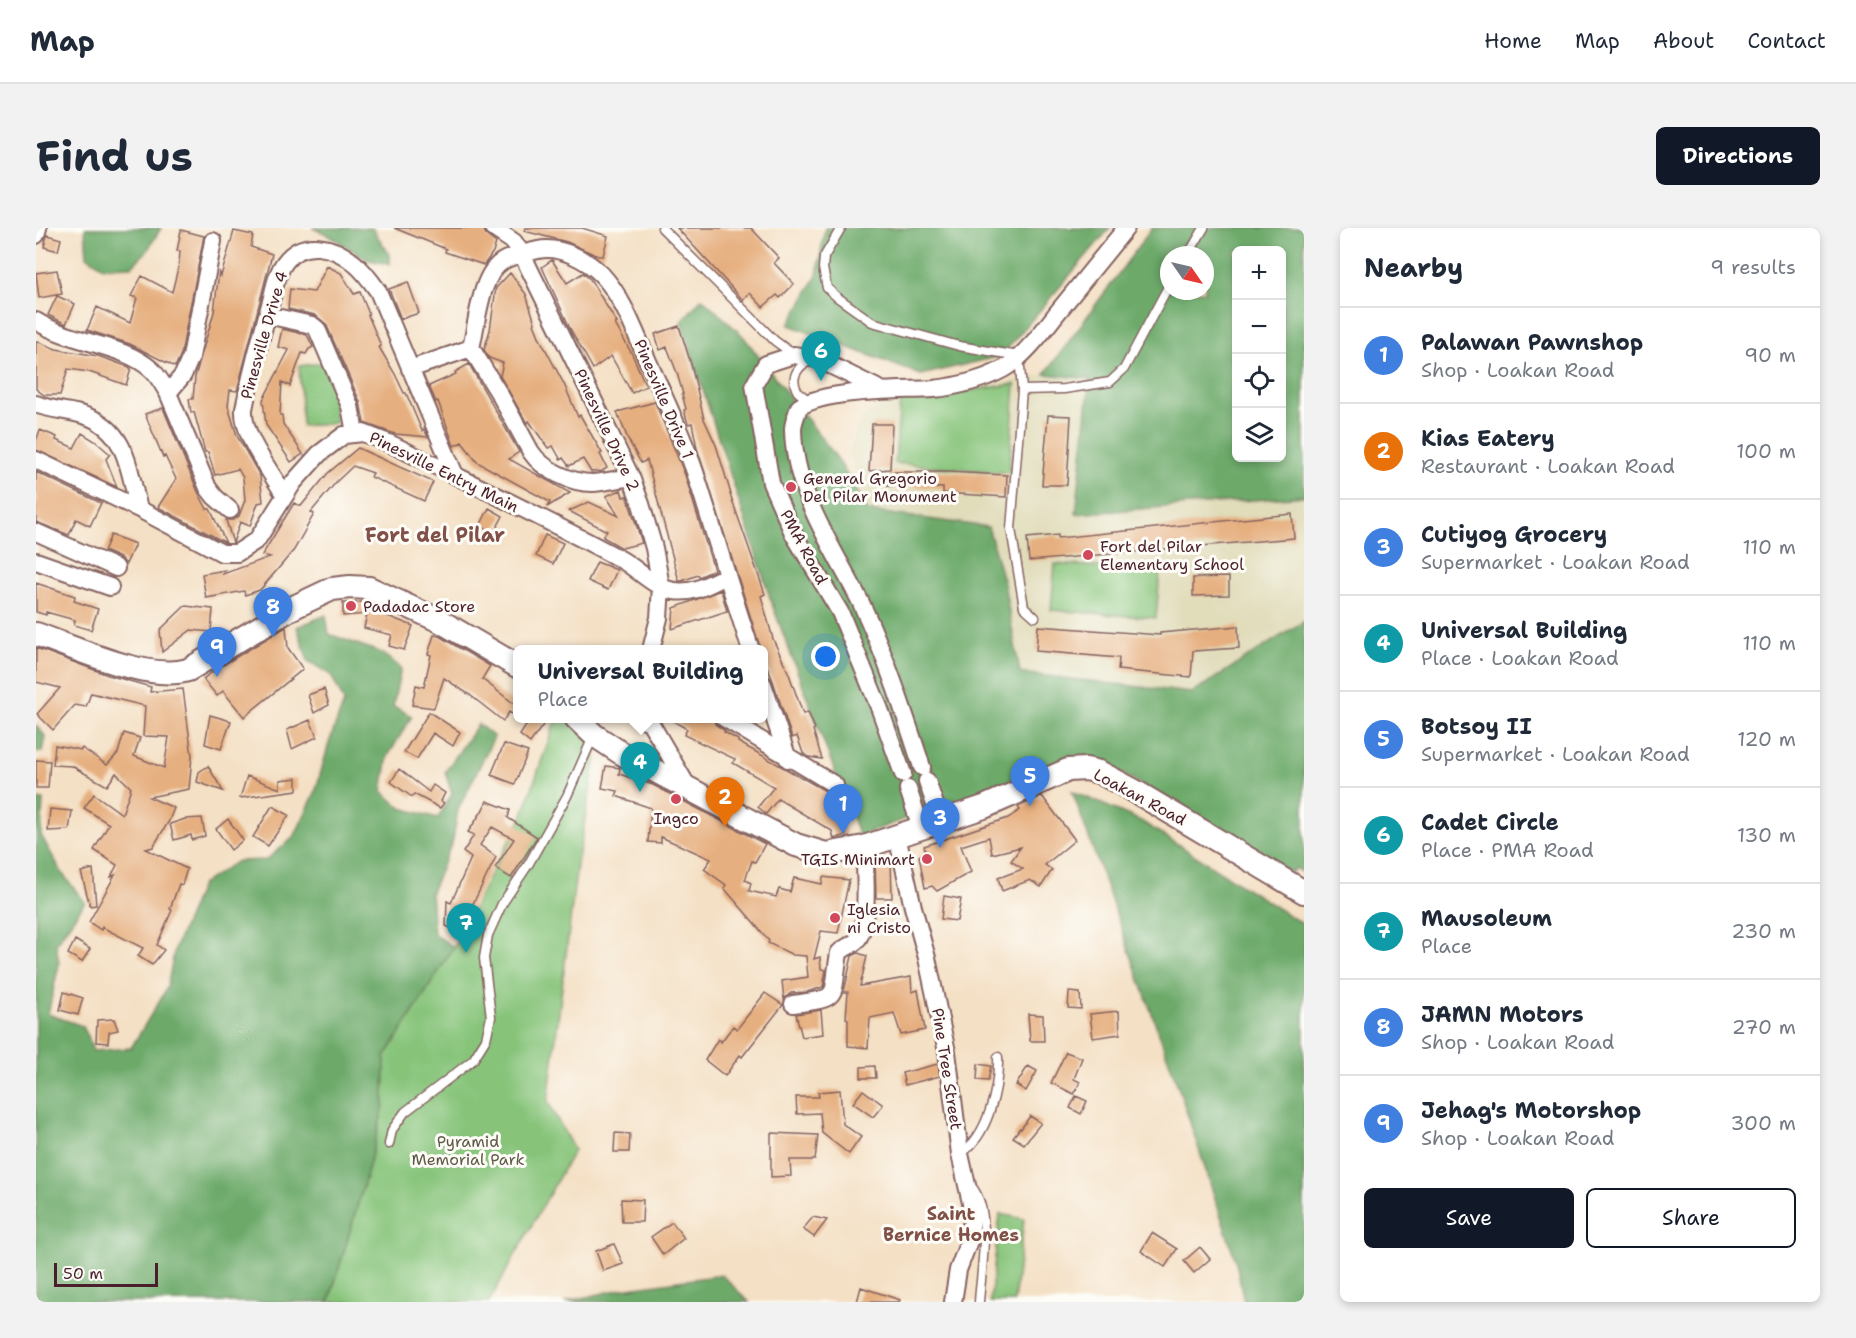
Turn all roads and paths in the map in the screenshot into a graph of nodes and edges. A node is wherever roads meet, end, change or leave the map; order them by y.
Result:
1 (38, 228) edge
2 (493, 228) edge
3 (662, 228) edge
4 (841, 228) edge
5 (1126, 228) edge
6 (1204, 228) edge
7 (36, 235) edge
8 (213, 241) dead end
9 (1193, 246) edge
10 (522, 254) junction
11 (1161, 300) edge
12 (267, 315) junction
13 (36, 321) edge
14 (471, 348) junction
15 (794, 355) junction
16 (1019, 356) junction
17 (818, 360) junction
18 (410, 369) junction
19 (882, 390) junction
20 (1022, 390) junction
21 (168, 393) junction
22 (810, 400) junction
23 (36, 404) edge
24 (355, 433) junction
25 (36, 460) edge
26 (455, 476) junction
27 (631, 477) junction
28 (285, 496) junction
29 (139, 509) junction
30 (230, 510) dead end
31 (36, 532) edge
32 (36, 561) edge
33 (116, 568) dead end
34 (726, 576) junction
35 (661, 586) junction
36 (110, 587) dead end
37 (1035, 617) dead end
38 (36, 634) edge
39 (652, 645) edge
40 (749, 645) edge
41 (513, 664) edge
42 (768, 699) edge
43 (905, 716) junction
44 (581, 723) edge
45 (649, 723) edge
46 (732, 723) edge
47 (885, 724) junction
48 (594, 735) junction
49 (788, 759) junction
50 (835, 785) dead end
51 (690, 790) junction
52 (931, 825) junction
53 (897, 836) junction
54 (864, 847) junction
55 (1304, 892) edge
56 (793, 1004) dead end
57 (998, 1057) dead end
58 (389, 1144) dead end
59 (960, 1154) junction
60 (964, 1179) junction
61 (953, 1302) edge
62 (979, 1302) edge

1 - 7 street
2 - 10 street
3 - 15 lane
4 - 16 lane
5 - 16 street
6 - 9 lane
8 - 21 street
10 - 14 street, Pinesville Drive 1
10 - 27 street, Pinesville Drive 2
10 - 34 street, Pinesville Drive 1
11 - 20 lane
12 - 18 street, Pinesville Drive 4
12 - 24 street
12 - 28 street, Pinesville Drive 4
13 - 21 street
14 - 18 street
14 - 27 street
15 - 17 street
15 - 47 street, PMA Road
16 - 19 street
16 - 20 lane
17 - 19 street
17 - 22 lane
18 - 26 street, Pinesville Drive 4
19 - 22 street
20 - 37 lane
21 - 30 street
22 - 43 street, PMA Road
23 - 29 street
24 - 26 street, Pinesville Entry Main
24 - 28 street, Pinesville Entry Main
25 - 29 street, Pinesville Entry Main
26 - 35 street, Pinesville Entry Main
27 - 35 street, Pinesville Drive 2
28 - 29 street, Pinesville Entry Main
31 - 33 street
32 - 36 street
34 - 35 street, Pinesville Entry Main
34 - 40 street, Pinesville Drive 1
35 - 39 street, Pinesville Drive 2
38 - 41 main road
42 - 49 street
43 - 47 street
43 - 52 street, PMA Road
44 - 48 main road, Loakan Road
45 - 51 street
46 - 49 street
47 - 52 street, PMA Road
48 - 51 main road, Loakan Road
48 - 58 lane
49 - 50 street
51 - 54 main road, Loakan Road
52 - 53 main road, Loakan Road
52 - 55 main road, Loakan Road
53 - 54 main road, Loakan Road
53 - 59 street, Pine Tree Street
54 - 56 street
57 - 59 lane
59 - 60 street, Pine Tree Street
60 - 61 street, Pine Tree Street
60 - 62 lane

